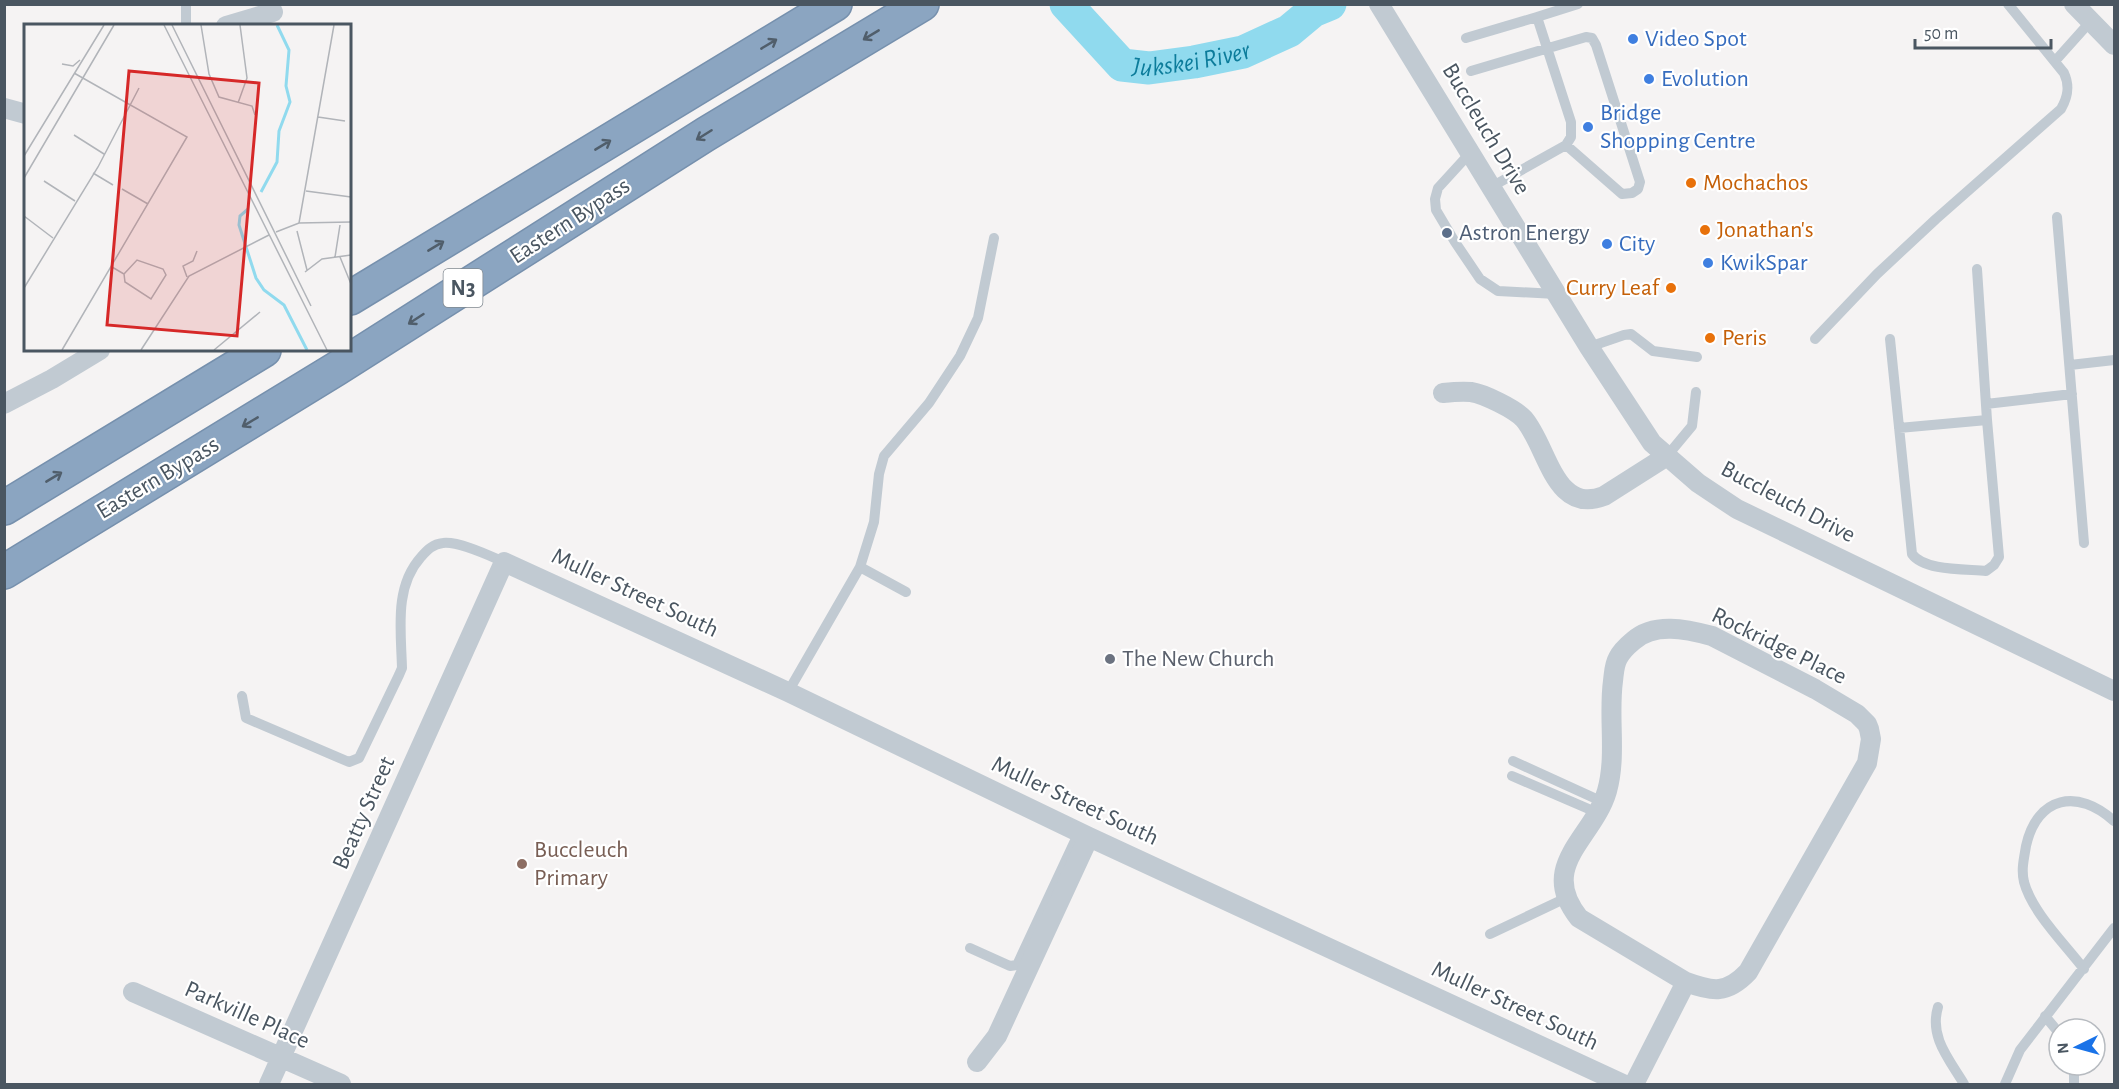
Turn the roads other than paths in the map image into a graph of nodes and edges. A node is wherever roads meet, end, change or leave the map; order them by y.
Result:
1 (186, 4) edge
2 (835, 4) edge
3 (922, 4) edge
4 (1379, 4) edge
5 (1578, 4) edge
6 (2008, 4) edge
7 (2074, 4) edge
8 (273, 12) dead end
9 (1537, 17) junction
10 (2090, 22) junction
11 (186, 24) edge
12 (233, 24) edge
13 (1466, 38) dead end
14 (2115, 45) edge
15 (1548, 50) junction
16 (2056, 60) junction
17 (1471, 71) dead end
18 (4, 108) edge
19 (24, 113) edge
20 (1566, 145) junction
21 (1470, 153) junction
22 (1491, 187) junction
23 (2057, 217) dead end
24 (994, 238) dead end
25 (1977, 269) dead end
26 (1557, 294) junction
27 (351, 297) edge
28 (1815, 339) dead end
29 (1890, 339) dead end
30 (1589, 347) junction
31 (98, 351) edge
32 (262, 351) edge
33 (1697, 357) dead end
34 (2115, 360) edge
35 (2070, 365) junction
36 (1696, 392) dead end
37 (1443, 393) dead end
38 (2072, 394) junction
39 (4, 404) edge
40 (1986, 404) junction
41 (1987, 420) junction
42 (1899, 428) junction
43 (1667, 456) junction
44 (4, 508) edge
45 (2084, 543) dead end
46 (504, 562) junction
47 (860, 567) junction
48 (4, 572) edge
49 (906, 592) dead end
50 (2115, 691) edge
51 (788, 692) junction
52 (242, 696) dead end
53 (1513, 761) dead end
54 (1512, 776) dead end
55 (1600, 808) junction
56 (2115, 821) edge
57 (1084, 834) junction
58 (1566, 898) junction
59 (2115, 928) edge
60 (1490, 934) dead end
61 (970, 948) dead end
62 (2084, 969) junction
63 (1686, 982) junction
64 (133, 992) dead end
65 (1938, 1007) dead end
66 (2045, 1016) junction
67 (2047, 1018) edge
68 (282, 1058) junction
69 (977, 1062) dead end
70 (269, 1084) edge
71 (341, 1084) edge
72 (1623, 1084) edge
73 (1634, 1084) edge
74 (1964, 1084) edge
75 (2005, 1084) edge

1 - 11 lane
27 -> 2 highway, Eastern Bypass / N3
3 -> 48 highway, Eastern Bypass / N3
4 - 21 street, Buccleuch Drive
5 - 9 lane
6 - 16 lane
7 - 10 street
8 - 12 street
9 - 13 lane
9 - 15 lane
10 - 14 street
10 - 16 lane
15 - 17 lane
15 - 20 lane
15 - 20 lane
16 - 28 lane
18 - 19 street
20 - 22 lane
21 - 22 street, Buccleuch Drive
21 - 26 lane
22 - 26 street, Buccleuch Drive
23 - 35 lane
24 - 47 lane
25 - 40 lane
26 - 30 street, Buccleuch Drive
29 - 42 lane
30 - 33 lane
30 - 43 street, Buccleuch Drive
31 - 39 street
44 -> 32 highway
34 - 35 lane
35 - 38 lane
36 - 43 lane
37 - 43 street
38 - 40 lane
38 - 45 lane
40 - 41 lane
41 - 42 lane
41 - 42 lane
43 - 50 street, Buccleuch Drive
46 - 51 street, Muller Street South
46 - 52 lane
46 - 68 street, Beatty Street
47 - 49 lane
47 - 51 lane
51 - 57 street, Muller Street South
53 - 55 lane
54 - 55 lane
55 - 58 street, Rockridge Place
55 - 63 street, Rockridge Place
56 - 62 lane
57 - 61 lane
57 - 69 street
57 - 72 street, Muller Street South
58 - 60 lane
58 - 63 street, Rockridge Place
59 - 62 lane
62 - 66 lane
63 - 73 street
64 - 68 street, Parkville Place
65 - 74 lane
66 - 67 lane
66 - 75 lane
68 - 70 street, Beatty Street
68 - 71 street, Parkville Place

